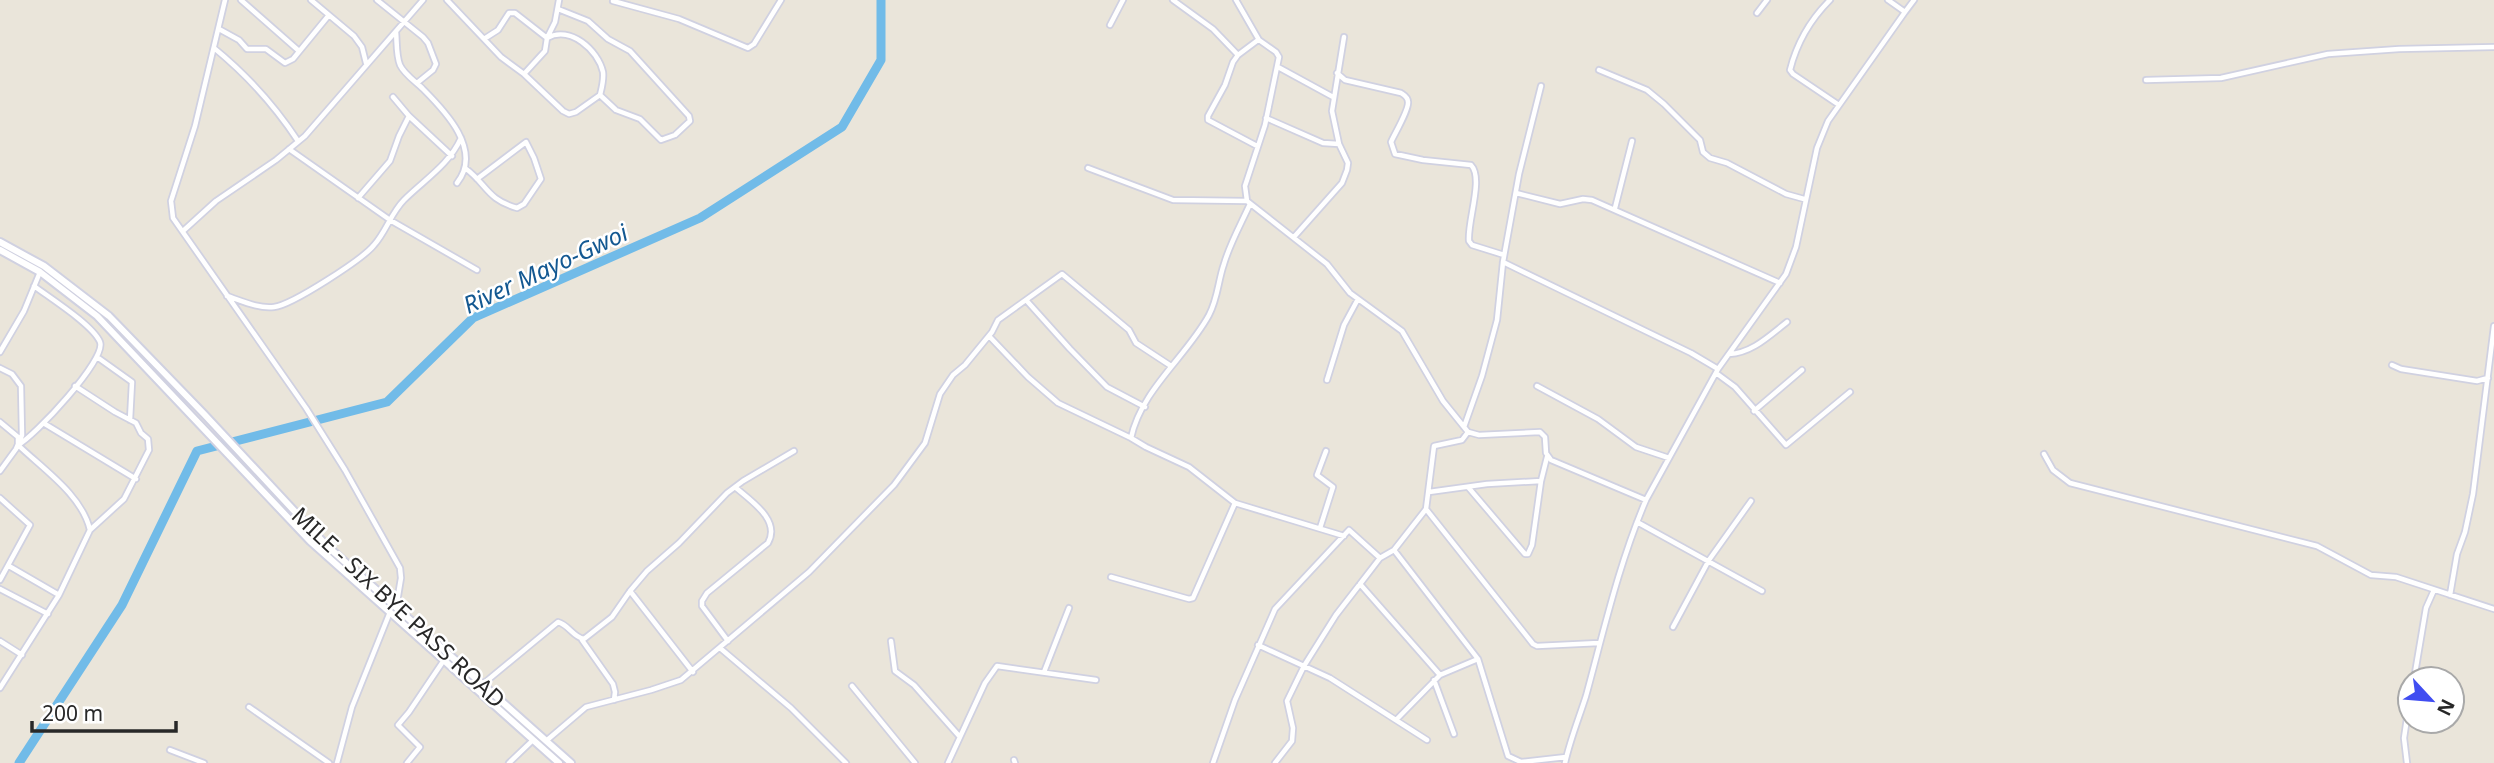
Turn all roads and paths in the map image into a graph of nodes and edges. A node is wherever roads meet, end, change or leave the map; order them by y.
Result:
1 (225, 0) edge
2 (241, 0) edge
3 (311, 0) edge
4 (377, 0) edge
5 (412, 0) edge
6 (423, 0) edge
7 (447, 0) edge
8 (559, 0) edge
9 (612, 0) edge
10 (781, 0) edge
11 (1123, 0) edge
12 (1173, 0) edge
13 (1236, 0) edge
14 (1767, 0) edge
15 (1830, 0) edge
16 (1888, 0) edge
17 (1914, 0) edge
18 (558, 9) junction
19 (414, 10) junction
20 (1905, 12) junction
21 (1757, 13) dead end
22 (329, 15) junction
23 (402, 23) junction
24 (1110, 25) dead end
25 (219, 29) junction
26 (396, 31) junction
27 (1344, 37) dead end
28 (547, 38) junction
29 (484, 40) junction
30 (1259, 40) junction
31 (2494, 47) edge
32 (214, 48) junction
33 (299, 51) junction
34 (1238, 55) junction
35 (366, 63) junction
36 (1278, 67) junction
37 (1600, 70) dead end
38 (1337, 73) junction
39 (524, 74) junction
40 (2146, 80) dead end
41 (417, 83) junction
42 (1541, 86) dead end
43 (600, 94) junction
44 (393, 97) dead end
45 (1333, 97) junction
46 (1839, 105) junction
47 (409, 116) junction
48 (1266, 118) junction
49 (461, 138) junction
50 (299, 141) junction
51 (1632, 141) dead end
52 (1339, 144) junction
53 (1257, 146) junction
54 (289, 149) junction
55 (452, 156) junction
56 (1088, 167) dead end
57 (465, 168) junction
58 (477, 179) junction
59 (457, 183) dead end
60 (1516, 193) junction
61 (358, 198) junction
62 (1804, 199) junction
63 (1248, 203) junction
64 (1615, 208) junction
65 (390, 220) junction
66 (183, 231) junction
67 (1294, 237) junction
68 (0, 242) edge
69 (0, 250) edge
70 (1504, 255) junction
71 (1503, 262) junction
72 (42, 269) junction
73 (477, 270) dead end
74 (1780, 283) junction
75 (34, 286) junction
76 (228, 296) junction
77 (1358, 299) junction
78 (1026, 300) junction
79 (1787, 322) dead end
80 (2494, 326) edge
81 (989, 336) junction
82 (1, 350) edge
83 (1729, 354) junction
84 (97, 357) junction
85 (2392, 365) dead end
86 (1171, 366) junction
87 (0, 368) edge
88 (1802, 370) dead end
89 (1717, 371) junction
90 (2488, 378) junction
91 (1327, 380) dead end
92 (75, 386) junction
93 (1537, 386) dead end
94 (1850, 392) dead end
95 (1145, 407) junction
96 (1755, 411) junction
97 (130, 420) junction
98 (0, 422) edge
99 (44, 424) junction
100 (1466, 430) junction
101 (1131, 438) junction
102 (18, 445) junction
103 (794, 451) dead end
104 (1326, 451) dead end
105 (2045, 454) dead end
106 (1547, 457) junction
107 (1669, 458) junction
108 (0, 471) edge
109 (136, 479) junction
110 (1541, 481) junction
111 (735, 486) junction
112 (1468, 487) junction
113 (1429, 492) junction
114 (0, 498) edge
115 (1646, 500) junction
116 (1751, 501) dead end
117 (1236, 503) junction
118 (1426, 509) junction
119 (1637, 522) junction
120 (1320, 528) junction
121 (90, 530) junction
122 (1343, 536) junction
123 (1394, 551) junction
124 (1380, 558) junction
125 (1709, 560) junction
126 (5, 569) edge
127 (1111, 577) dead end
128 (0, 580) edge
129 (1360, 584) junction
130 (0, 589) edge
131 (2434, 590) junction
132 (630, 591) junction
133 (1762, 591) dead end
134 (59, 595) junction
135 (2450, 595) junction
136 (1069, 608) dead end
137 (2494, 609) edge
138 (393, 610) junction
139 (48, 614) junction
140 (1674, 627) dead end
141 (581, 639) junction
142 (0, 640) edge
143 (728, 641) junction
144 (891, 641) dead end
145 (1599, 643) junction
146 (1258, 645) junction
147 (720, 648) junction
148 (22, 655) junction
149 (1478, 659) junction
150 (444, 660) junction
151 (2416, 665) edge
152 (1304, 666) junction
153 (692, 672) junction
154 (1044, 672) junction
155 (1440, 675) junction
156 (472, 680) junction
157 (1096, 680) dead end
158 (1434, 680) junction
159 (482, 685) junction
160 (852, 686) dead end
161 (0, 688) edge
162 (614, 700) junction
163 (249, 707) dead end
164 (1396, 720) junction
165 (1454, 734) dead end
166 (2404, 735) edge
167 (960, 737) junction
168 (533, 740) junction
169 (1427, 740) dead end
170 (546, 741) junction
171 (170, 750) dead end
172 (1566, 760) edge
173 (204, 763) edge
174 (329, 763) edge
175 (337, 763) edge
176 (407, 763) edge
177 (509, 763) edge
178 (559, 763) edge
179 (571, 763) edge
180 (846, 763) edge
181 (915, 763) edge
182 (948, 763) edge
183 (1213, 763) edge
184 (1276, 763) edge
185 (2407, 763) edge

1 - 25 street
2 - 33 street
3 - 22 street
4 - 23 street
5 - 19 street
6 - 19 street
7 - 29 street
8 - 18 street
9 - 10 street
11 - 24 street
12 - 34 street
13 - 30 street
14 - 21 street
15 - 46 street
16 - 20 street
17 - 20 street
18 - 28 street
18 - 43 street
19 - 23 street
20 - 46 street
22 - 33 street
22 - 35 street
23 - 26 street
23 - 41 street
25 - 32 street
25 - 33 street
26 - 35 street
26 - 41 street
27 - 38 street
28 - 29 street
28 - 39 street
28 - 43 street
29 - 39 street
30 - 34 street
30 - 36 street
31 - 40 street
32 - 50 street
32 - 66 street
34 - 53 street
35 - 50 street
36 - 45 street
36 - 48 street
37 - 62 street
38 - 45 street
38 - 70 street
39 - 43 street
41 - 49 street
42 - 60 street
44 - 47 street
45 - 52 street
46 - 62 street
47 - 55 street
47 - 61 street
48 - 52 street
48 - 53 street
49 - 55 street
49 - 57 street
50 - 54 street
51 - 64 street
52 - 67 street
53 - 63 street
54 - 61 street
54 - 66 street
55 - 65 street
56 - 63 street
57 - 58 street
57 - 59 street
58 - 58 street
60 - 64 street
60 - 70 street
61 - 65 street
62 - 74 street
63 - 67 street
63 - 86 street
64 - 74 street
65 - 73 street
65 - 76 street
66 - 76 street
67 - 77 street
68 - 72 street
69 - 72 street
70 - 71 street
71 - 89 street
71 - 100 street
72 - 75 street
72 - 138 street
72 - 138 street, MILE - SIX BYE PASS ROAD
74 - 83 street
75 - 82 street
75 - 84 street
76 - 138 street
77 - 91 street
77 - 100 street
78 - 81 street
78 - 86 street
78 - 95 street
79 - 83 street
80 - 90 street
81 - 101 street
81 - 143 street
83 - 89 street
84 - 92 street
84 - 97 street
85 - 90 street
86 - 95 street
87 - 102 street
88 - 96 street
89 - 96 street
89 - 107 street
90 - 135 street
92 - 97 street
92 - 99 street
93 - 107 street
94 - 96 street
95 - 101 street
97 - 109 street
98 - 102 street
99 - 102 street
99 - 109 street
100 - 106 street
100 - 113 street
101 - 117 street
102 - 108 street
102 - 121 street
103 - 111 street
104 - 120 street
105 - 131 street
106 - 110 street
106 - 115 street
107 - 115 street
109 - 121 street
110 - 112 street
110 - 112 street
111 - 132 street
111 - 143 street
112 - 113 street
113 - 118 street
114 - 126 street
115 - 119 street
116 - 125 street
117 - 120 street
117 - 127 street
118 - 123 street
118 - 145 street
119 - 125 street
119 - 145 street
120 - 122 street
121 - 134 street
122 - 124 street
122 - 146 street
123 - 124 street
123 - 149 street
124 - 129 street
125 - 133 street
125 - 140 street
126 - 128 street
126 - 134 street
129 - 152 street
129 - 155 street
130 - 139 street
131 - 135 street
131 - 151 street
132 - 141 street
132 - 153 street
134 - 139 street
135 - 137 street
136 - 154 street
138 - 150 street
138 - 156 street, MILE - SIX BYE PASS ROAD
138 - 175 street
139 - 148 street
141 - 159 street
141 - 162 street
142 - 148 street
143 - 147 street
144 - 167 street
145 - 172 street
146 - 152 street
146 - 183 street
147 - 153 street
147 - 180 street
148 - 161 street
149 - 155 street
149 - 172 street
150 - 156 street
150 - 176 street
152 - 164 street
152 - 184 street
153 - 162 street
154 - 157 street
154 - 167 street
155 - 158 street
156 - 159 street, MILE - SIX BYE PASS ROAD
156 - 168 street
158 - 164 street
158 - 165 street
159 - 170 street, MILE - SIX BYE PASS ROAD
160 - 181 street
162 - 170 street
163 - 174 street
164 - 169 street
166 - 185 street
167 - 182 street
168 - 177 street
168 - 178 street
170 - 179 street, MILE - SIX BYE PASS ROAD
171 - 173 street

